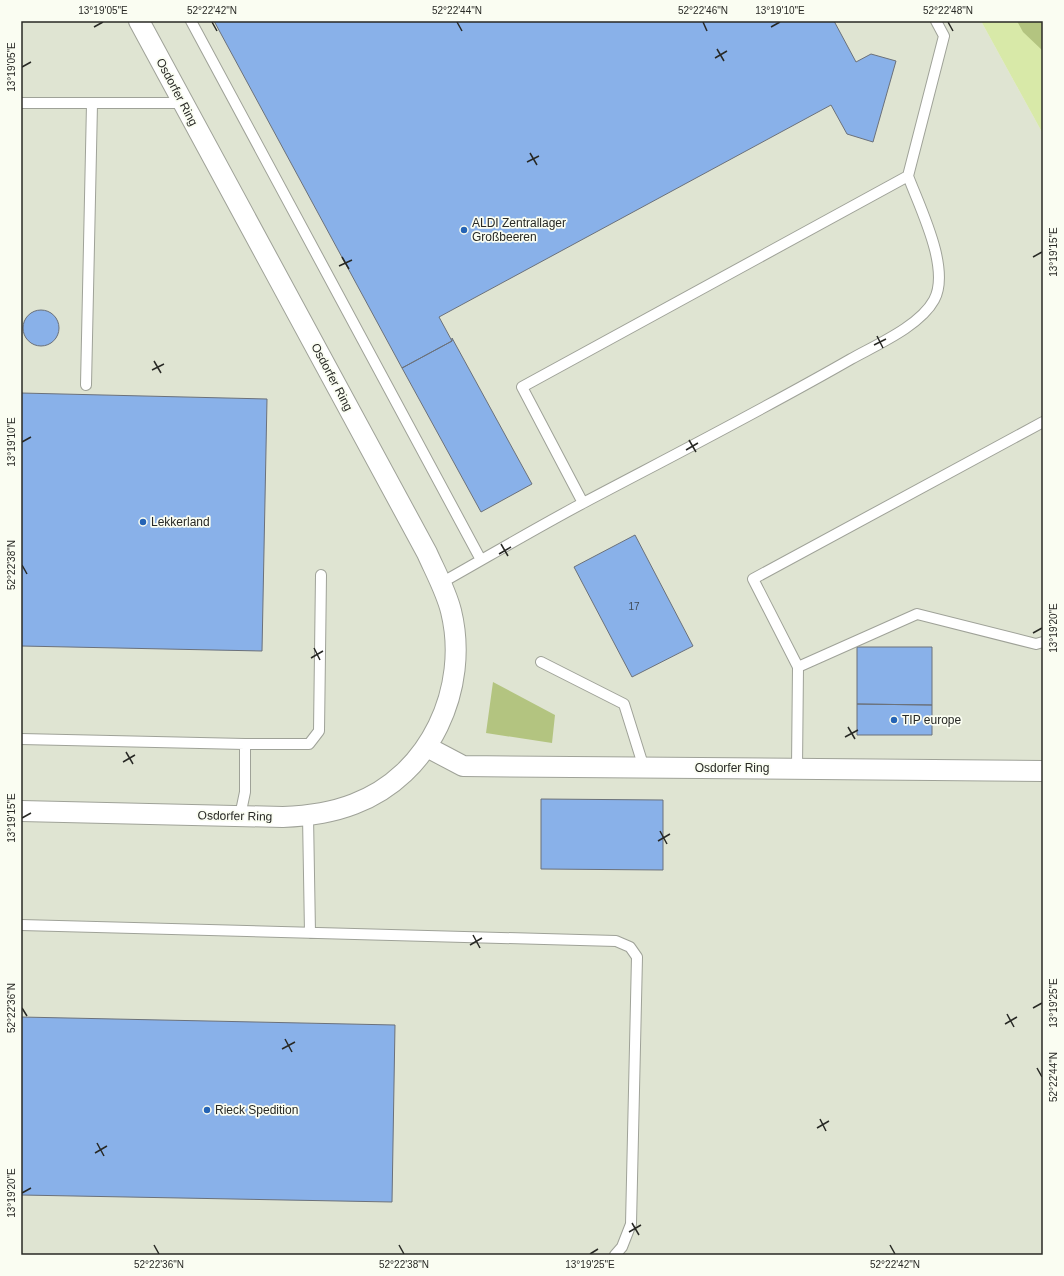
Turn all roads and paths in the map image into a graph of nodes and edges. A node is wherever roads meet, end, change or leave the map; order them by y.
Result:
1 (139, 21) edge
2 (191, 21) edge
3 (936, 21) edge
4 (21, 103) edge
5 (183, 103) junction
6 (92, 104) junction
7 (908, 176) junction
8 (86, 385) dead end
9 (1043, 422) edge
10 (583, 503) junction
11 (481, 560) junction
12 (321, 575) dead end
13 (441, 583) junction
14 (1043, 642) edge
15 (541, 662) dead end
16 (798, 667) junction
17 (21, 739) edge
18 (245, 744) junction
19 (427, 746) junction
20 (644, 768) junction
21 (797, 768) junction
22 (1043, 771) edge
23 (21, 811) edge
24 (240, 816) junction
25 (308, 816) junction
26 (21, 925) edge
27 (310, 933) junction
28 (615, 1255) edge

1 - 5 street, Osdorfer Ring
2 - 11 lane
3 - 7 lane
4 - 6 lane
5 - 6 lane
5 - 13 street, Osdorfer Ring
6 - 8 lane
7 - 10 lane
7 - 10 lane
9 - 16 lane
10 - 11 lane
11 - 13 lane
12 - 18 lane
13 - 19 street, Osdorfer Ring
14 - 16 lane
15 - 20 lane
16 - 21 lane
17 - 18 lane
18 - 24 lane
19 - 20 street, Osdorfer Ring
19 - 25 street, Osdorfer Ring
20 - 21 street, Osdorfer Ring
21 - 22 street, Osdorfer Ring
23 - 24 street, Osdorfer Ring
24 - 25 street, Osdorfer Ring
25 - 27 lane
26 - 27 lane
27 - 28 lane

